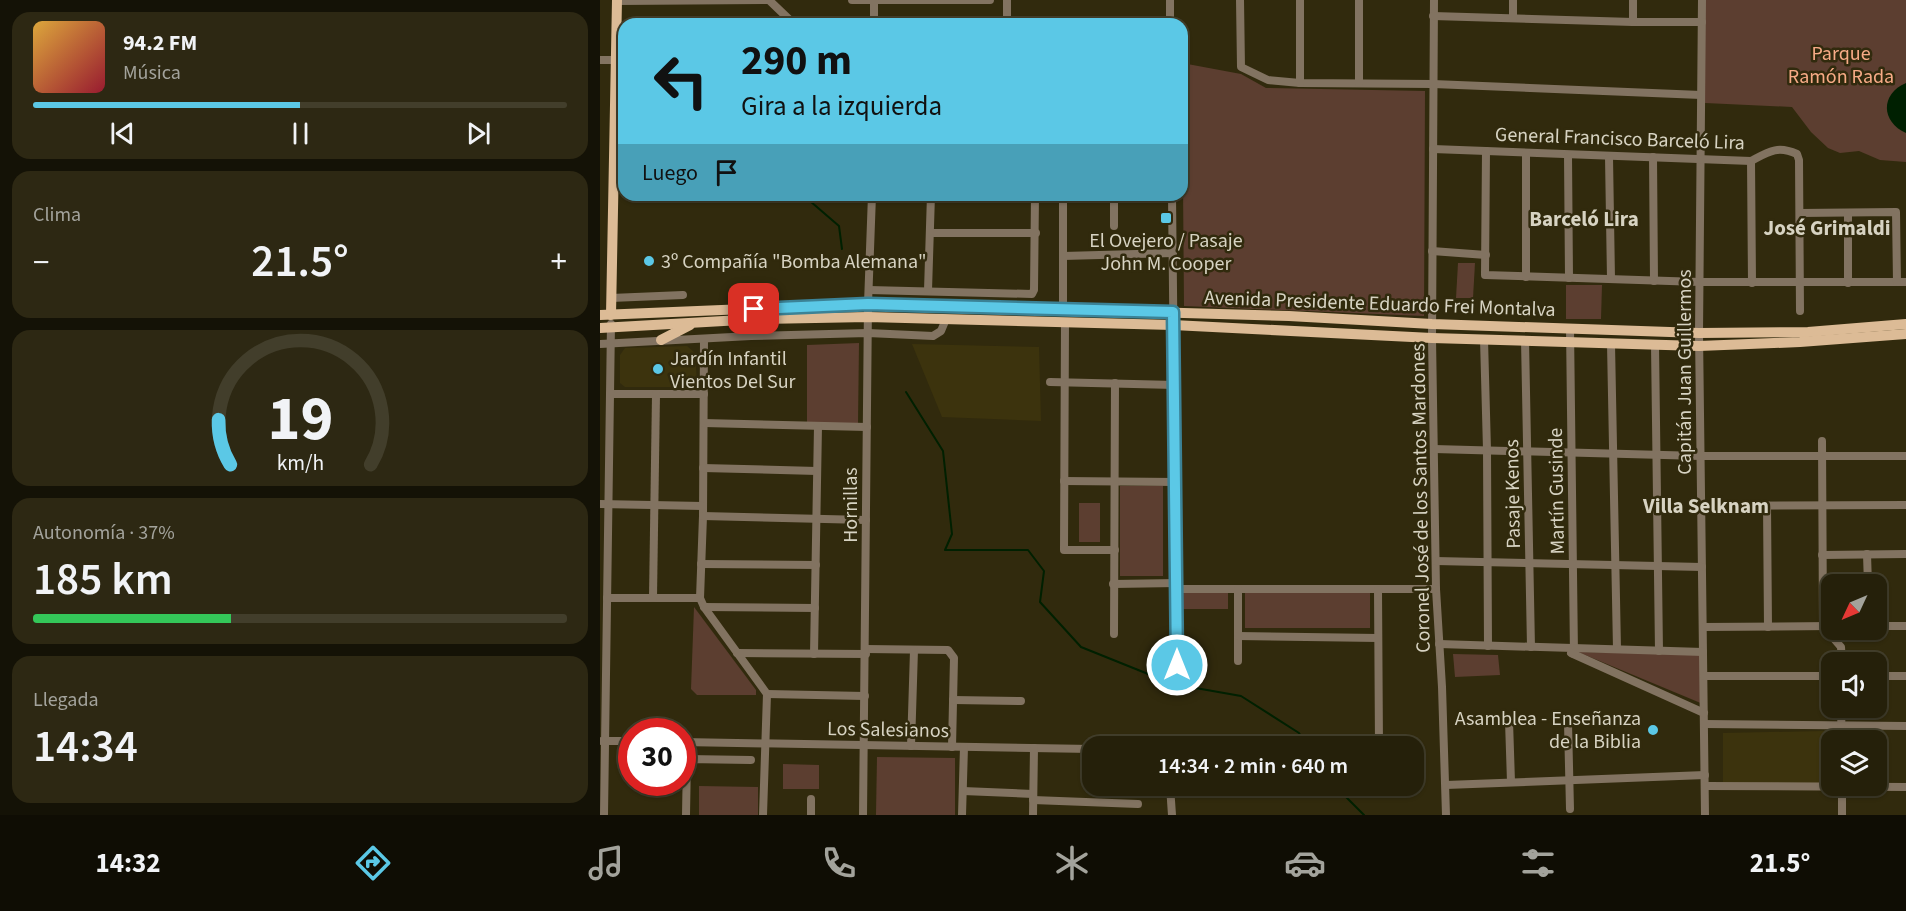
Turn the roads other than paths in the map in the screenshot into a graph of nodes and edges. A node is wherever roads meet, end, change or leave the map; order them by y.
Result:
1 (617, 0) edge
2 (769, 0) edge
3 (852, 0) edge
4 (874, 0) edge
5 (943, 0) edge
6 (990, 0) edge
7 (1007, 0) edge
8 (1170, 0) edge
9 (1240, 0) edge
10 (1300, 0) edge
11 (1359, 0) edge
12 (1434, 0) edge
13 (1513, 0) edge
14 (1633, 0) edge
15 (1702, 0) edge
16 (1433, 16) junction
17 (618, 18) edge
18 (788, 18) edge
19 (874, 18) edge
20 (1007, 18) edge
21 (1170, 18) edge
22 (1513, 18) junction
23 (1633, 22) junction
24 (1702, 22) junction
25 (618, 53) edge
26 (600, 60) edge
27 (615, 60) junction
28 (1300, 83) junction
29 (1359, 83) junction
30 (1433, 84) junction
31 (1701, 95) junction
32 (1433, 149) junction
33 (1486, 151) junction
34 (1526, 153) junction
35 (1568, 154) junction
36 (1609, 157) junction
37 (1653, 157) junction
38 (1701, 158) junction
39 (1751, 161) junction
40 (872, 201) edge
41 (931, 201) edge
42 (1035, 201) edge
43 (1063, 201) edge
44 (1114, 201) edge
45 (1172, 201) edge
46 (1800, 213) junction
47 (1848, 213) junction
48 (1114, 226) dead end
49 (931, 233) junction
50 (1036, 233) junction
51 (1432, 251) junction
52 (1173, 253) junction
53 (1486, 255) junction
54 (1063, 256) junction
55 (1526, 277) junction
56 (1569, 278) junction
57 (1611, 279) junction
58 (1654, 281) junction
59 (1700, 282) junction
60 (1800, 282) junction
61 (1901, 282) edge
62 (1752, 283) junction
63 (1848, 283) junction
64 (869, 290) junction
65 (928, 291) junction
66 (683, 295) dead end
67 (611, 298) junction
68 (868, 304) junction
69 (1063, 309) junction
70 (1800, 311) dead end
71 (1173, 312) junction
72 (606, 315) edge
73 (868, 317) junction
74 (946, 319) junction
75 (1065, 322) junction
76 (693, 323) junction
77 (1432, 324) junction
78 (1906, 324) edge
79 (1173, 325) junction
80 (605, 328) edge
81 (1570, 328) junction
82 (868, 333) junction
83 (1699, 333) junction
84 (1906, 334) edge
85 (1432, 338) junction
86 (704, 339) junction
87 (1485, 339) junction
88 (661, 340) junction
89 (1525, 340) junction
90 (1571, 342) junction
91 (600, 344) edge
92 (611, 344) junction
93 (1611, 344) junction
94 (1655, 345) junction
95 (1699, 346) junction
96 (1050, 382) dead end
97 (1065, 383) junction
98 (1115, 383) junction
99 (1175, 386) junction
100 (610, 394) junction
101 (656, 394) junction
102 (704, 394) junction
103 (704, 423) junction
104 (818, 426) junction
105 (867, 427) junction
106 (1822, 441) dead end
107 (1434, 449) junction
108 (1487, 450) junction
109 (1528, 451) junction
110 (1572, 452) junction
111 (1613, 454) junction
112 (1656, 455) junction
113 (1701, 456) junction
114 (1822, 456) junction
115 (1906, 456) edge
116 (703, 468) junction
117 (817, 471) junction
118 (1064, 481) junction
119 (1115, 481) junction
120 (1176, 482) junction
121 (604, 504) edge
122 (654, 505) junction
123 (1822, 505) junction
124 (1906, 505) edge
125 (703, 506) junction
126 (1701, 506) junction
127 (1767, 506) junction
128 (703, 516) junction
129 (816, 519) junction
130 (866, 520) junction
131 (1115, 550) junction
132 (1906, 554) edge
133 (1822, 555) junction
134 (1868, 555) junction
135 (1436, 561) junction
136 (1488, 562) junction
137 (1530, 563) junction
138 (701, 564) junction
139 (1573, 564) junction
140 (816, 565) junction
141 (1615, 565) junction
142 (1658, 566) junction
143 (1702, 567) junction
144 (1823, 574) edge
145 (1868, 574) edge
146 (1113, 584) junction
147 (1177, 586) junction
148 (1238, 589) junction
149 (1436, 589) junction
150 (1378, 590) junction
151 (607, 598) junction
152 (653, 598) junction
153 (700, 598) junction
154 (704, 607) junction
155 (815, 608) junction
156 (1821, 626) edge
157 (1887, 626) edge
158 (1906, 626) edge
159 (1703, 627) junction
160 (1768, 627) junction
161 (1114, 633) dead end
162 (1238, 636) junction
163 (1378, 638) junction
164 (1439, 644) junction
165 (1488, 646) junction
166 (1531, 647) junction
167 (1617, 649) junction
168 (914, 650) junction
169 (1574, 651) junction
170 (1659, 651) junction
171 (866, 652) junction
172 (1703, 652) junction
173 (737, 653) junction
174 (814, 654) junction
175 (1238, 661) dead end
176 (1177, 665) dead end
177 (1704, 676) junction
178 (1821, 676) edge
179 (1887, 676) edge
180 (1906, 676) edge
181 (767, 694) junction
182 (865, 696) junction
183 (953, 700) junction
184 (1021, 701) dead end
185 (1704, 713) junction
186 (1841, 718) edge
187 (1509, 721) dead end
188 (1568, 723) dead end
189 (1704, 724) junction
190 (1841, 726) junction
191 (1906, 726) edge
192 (1379, 736) edge
193 (602, 741) edge
194 (618, 741) edge
195 (696, 742) edge
196 (764, 743) junction
197 (864, 745) junction
198 (911, 746) junction
199 (952, 747) junction
200 (964, 747) junction
201 (1034, 748) junction
202 (1082, 749) edge
203 (751, 760) dead end
204 (1705, 776) junction
205 (1569, 780) junction
206 (1511, 782) junction
207 (1446, 785) junction
208 (1705, 786) junction
209 (1821, 787) edge
210 (1887, 787) edge
211 (1906, 787) edge
212 (963, 791) junction
213 (1171, 796) edge
214 (1842, 796) edge
215 (1033, 797) junction
216 (811, 800) dead end
217 (1138, 804) dead end
218 (1570, 809) dead end
219 (604, 815) edge
220 (686, 815) edge
221 (763, 815) edge
222 (811, 815) edge
223 (863, 815) edge
224 (962, 815) edge
225 (1033, 815) edge
226 (1172, 815) edge
227 (1446, 815) edge
228 (1706, 815) edge
229 (1842, 815) edge

1 - 2 street
1 - 17 main road
2 - 18 street
3 - 4 street
4 - 5 street
4 - 19 street
5 - 6 street
7 - 20 street
8 - 21 street
9 - 28 street
10 - 28 street
11 - 29 street
12 - 16 street, Coronel José de los Santos Mardones
13 - 22 street
14 - 23 street
15 - 24 street, Capitán Juan Guillermos
16 - 22 street
16 - 30 street, Coronel José de los Santos Mardones
22 - 23 street
23 - 24 street
24 - 31 street, Capitán Juan Guillermos
25 - 27 main road
26 - 27 street
27 - 67 main road
28 - 29 street
29 - 30 street
30 - 31 street
30 - 32 street, Coronel José de los Santos Mardones
31 - 38 street, Capitán Juan Guillermos
32 - 33 street, General Francisco Barceló Lira
32 - 51 street, Coronel José de los Santos Mardones
33 - 34 street, General Francisco Barceló Lira
33 - 53 street
34 - 35 street, General Francisco Barceló Lira
34 - 55 street
35 - 36 street, General Francisco Barceló Lira
35 - 56 street
36 - 37 street, General Francisco Barceló Lira
36 - 57 street
37 - 38 street, General Francisco Barceló Lira
37 - 58 street
38 - 39 street, General Francisco Barceló Lira
38 - 59 street, Capitán Juan Guillermos
39 - 46 street, General Francisco Barceló Lira
39 - 62 street
40 - 64 street, Hornillas
41 - 49 street
42 - 50 street
43 - 54 street
44 - 48 street
45 - 52 street
46 - 47 street
46 - 60 street
47 - 61 street
47 - 63 street
49 - 50 street
49 - 65 street
50 - 65 street
51 - 53 street
51 - 77 street, Coronel José de los Santos Mardones
52 - 54 street
52 - 71 street
53 - 55 street
54 - 69 street
55 - 56 street
56 - 57 street
57 - 58 street
58 - 59 street
59 - 62 street
59 - 83 street, Capitán Juan Guillermos
60 - 62 street
60 - 63 street
60 - 70 street
61 - 63 street
64 - 65 street
64 - 68 street, Hornillas
66 - 67 street
67 - 72 main road
68 - 69 main road, Avenida Presidente Eduardo Frei Montalva
68 - 72 main road, Avenida Presidente Eduardo Frei Montalva
68 - 73 street, Hornillas
69 - 71 main road, Avenida Presidente Eduardo Frei Montalva
71 - 77 main road, Avenida Presidente Eduardo Frei Montalva
71 - 79 street
72 - 80 street
73 - 74 main road, Avenida Presidente Eduardo Frei Montalva
73 - 76 main road, Avenida Presidente Eduardo Frei Montalva
73 - 82 street, Hornillas
74 - 75 main road, Avenida Presidente Eduardo Frei Montalva
74 - 82 street
75 - 79 main road, Avenida Presidente Eduardo Frei Montalva
75 - 97 street
76 - 80 main road, Avenida Presidente Eduardo Frei Montalva
76 - 88 main road
77 - 81 main road, Avenida Presidente Eduardo Frei Montalva
77 - 85 street, Coronel José de los Santos Mardones
78 - 83 main road, Avenida Presidente Eduardo Frei Montalva
79 - 85 main road, Avenida Presidente Eduardo Frei Montalva
79 - 99 street
80 - 92 street
81 - 83 main road, Avenida Presidente Eduardo Frei Montalva
81 - 90 street, Martín Gusinde
82 - 86 street
82 - 105 street, Hornillas
83 - 95 street, Capitán Juan Guillermos
84 - 95 main road, Avenida Presidente Eduardo Frei Montalva
85 - 87 main road, Avenida Presidente Eduardo Frei Montalva
85 - 107 street, Coronel José de los Santos Mardones
86 - 88 street
86 - 102 street
87 - 89 main road, Avenida Presidente Eduardo Frei Montalva
87 - 108 street
88 - 92 street
89 - 90 main road, Avenida Presidente Eduardo Frei Montalva
89 - 109 street, Pasaje Kenos
90 - 93 main road, Avenida Presidente Eduardo Frei Montalva
90 - 110 street, Martín Gusinde
91 - 92 street
92 - 100 street
93 - 94 main road, Avenida Presidente Eduardo Frei Montalva
93 - 111 street
94 - 95 main road, Avenida Presidente Eduardo Frei Montalva
94 - 112 street
95 - 113 street, Capitán Juan Guillermos
96 - 97 street
97 - 98 street
97 - 118 street
98 - 99 street
98 - 119 street
99 - 120 street
100 - 101 street
100 - 121 street
101 - 102 street
101 - 122 street
102 - 103 street
103 - 104 street
103 - 116 street
104 - 105 street
104 - 117 street
105 - 130 street, Hornillas
106 - 114 street
107 - 108 street
107 - 135 street, Coronel José de los Santos Mardones
108 - 109 street
108 - 136 street
109 - 110 street
109 - 137 street, Pasaje Kenos
110 - 111 street
110 - 139 street, Martín Gusinde
111 - 112 street
111 - 141 street
112 - 113 street
112 - 142 street
113 - 114 street
113 - 126 street, Capitán Juan Guillermos
114 - 115 street
114 - 123 street
116 - 117 street
116 - 125 street
117 - 129 street
118 - 119 street
118 - 131 street
119 - 120 street
119 - 131 street
120 - 147 street
121 - 122 street
121 - 151 street
122 - 125 street
122 - 152 street
123 - 124 street
123 - 127 street
123 - 133 street
125 - 128 street
126 - 127 street
126 - 143 street, Capitán Juan Guillermos
127 - 160 street
128 - 129 street
128 - 138 street
129 - 130 street
129 - 140 street
130 - 171 street, Hornillas
131 - 146 street
132 - 134 street
133 - 134 street
133 - 144 street
134 - 145 street
135 - 136 street
135 - 149 street, Coronel José de los Santos Mardones
136 - 137 street
136 - 165 street
137 - 139 street
137 - 166 street, Pasaje Kenos
138 - 140 street
138 - 153 street
139 - 141 street
139 - 169 street, Martín Gusinde
140 - 155 street
141 - 142 street
141 - 167 street
142 - 143 street
142 - 170 street
143 - 159 street, Capitán Juan Guillermos
146 - 147 street
146 - 161 street
147 - 148 street
147 - 176 street
148 - 150 street
148 - 162 street
149 - 150 street
149 - 164 street, Coronel José de los Santos Mardones
150 - 163 street
151 - 152 street
151 - 193 street
152 - 153 street
153 - 154 street
154 - 155 street
154 - 173 street
155 - 174 street
156 - 160 street
157 - 158 street
159 - 160 street
159 - 172 street, Capitán Juan Guillermos
162 - 163 street
162 - 175 street
163 - 192 street
164 - 165 street
164 - 207 street, Coronel José de los Santos Mardones
165 - 166 street
166 - 169 street
167 - 169 street
167 - 170 street
168 - 171 street
168 - 183 street
168 - 198 street
169 - 185 street
170 - 172 street
171 - 174 street
171 - 182 street, Hornillas
172 - 177 street, Capitán Juan Guillermos
173 - 174 street
173 - 181 street
177 - 178 street
177 - 185 street, Capitán Juan Guillermos
179 - 180 street
181 - 182 street
181 - 196 street
182 - 197 street, Hornillas
183 - 184 street
183 - 199 street
185 - 189 street, Capitán Juan Guillermos
186 - 190 street
187 - 206 street
188 - 205 street
189 - 190 street
189 - 204 street, Capitán Juan Guillermos
190 - 191 street
193 - 194 street
193 - 219 street
195 - 196 street, Los Salesianos
196 - 197 street, Los Salesianos
196 - 221 street
197 - 198 street, Los Salesianos
197 - 223 street, Hornillas
198 - 199 street, Los Salesianos
199 - 200 street, Los Salesianos
200 - 201 street, Los Salesianos
200 - 212 street
201 - 202 street, Los Salesianos
201 - 215 street
203 - 220 street
204 - 205 street
204 - 208 street, Capitán Juan Guillermos
205 - 206 street
205 - 218 street
206 - 207 street
207 - 227 street, Coronel José de los Santos Mardones
208 - 209 street
208 - 228 street, Capitán Juan Guillermos
210 - 211 street
212 - 215 street
212 - 224 street
213 - 226 street
214 - 229 street
215 - 217 street
215 - 225 street
216 - 222 street

